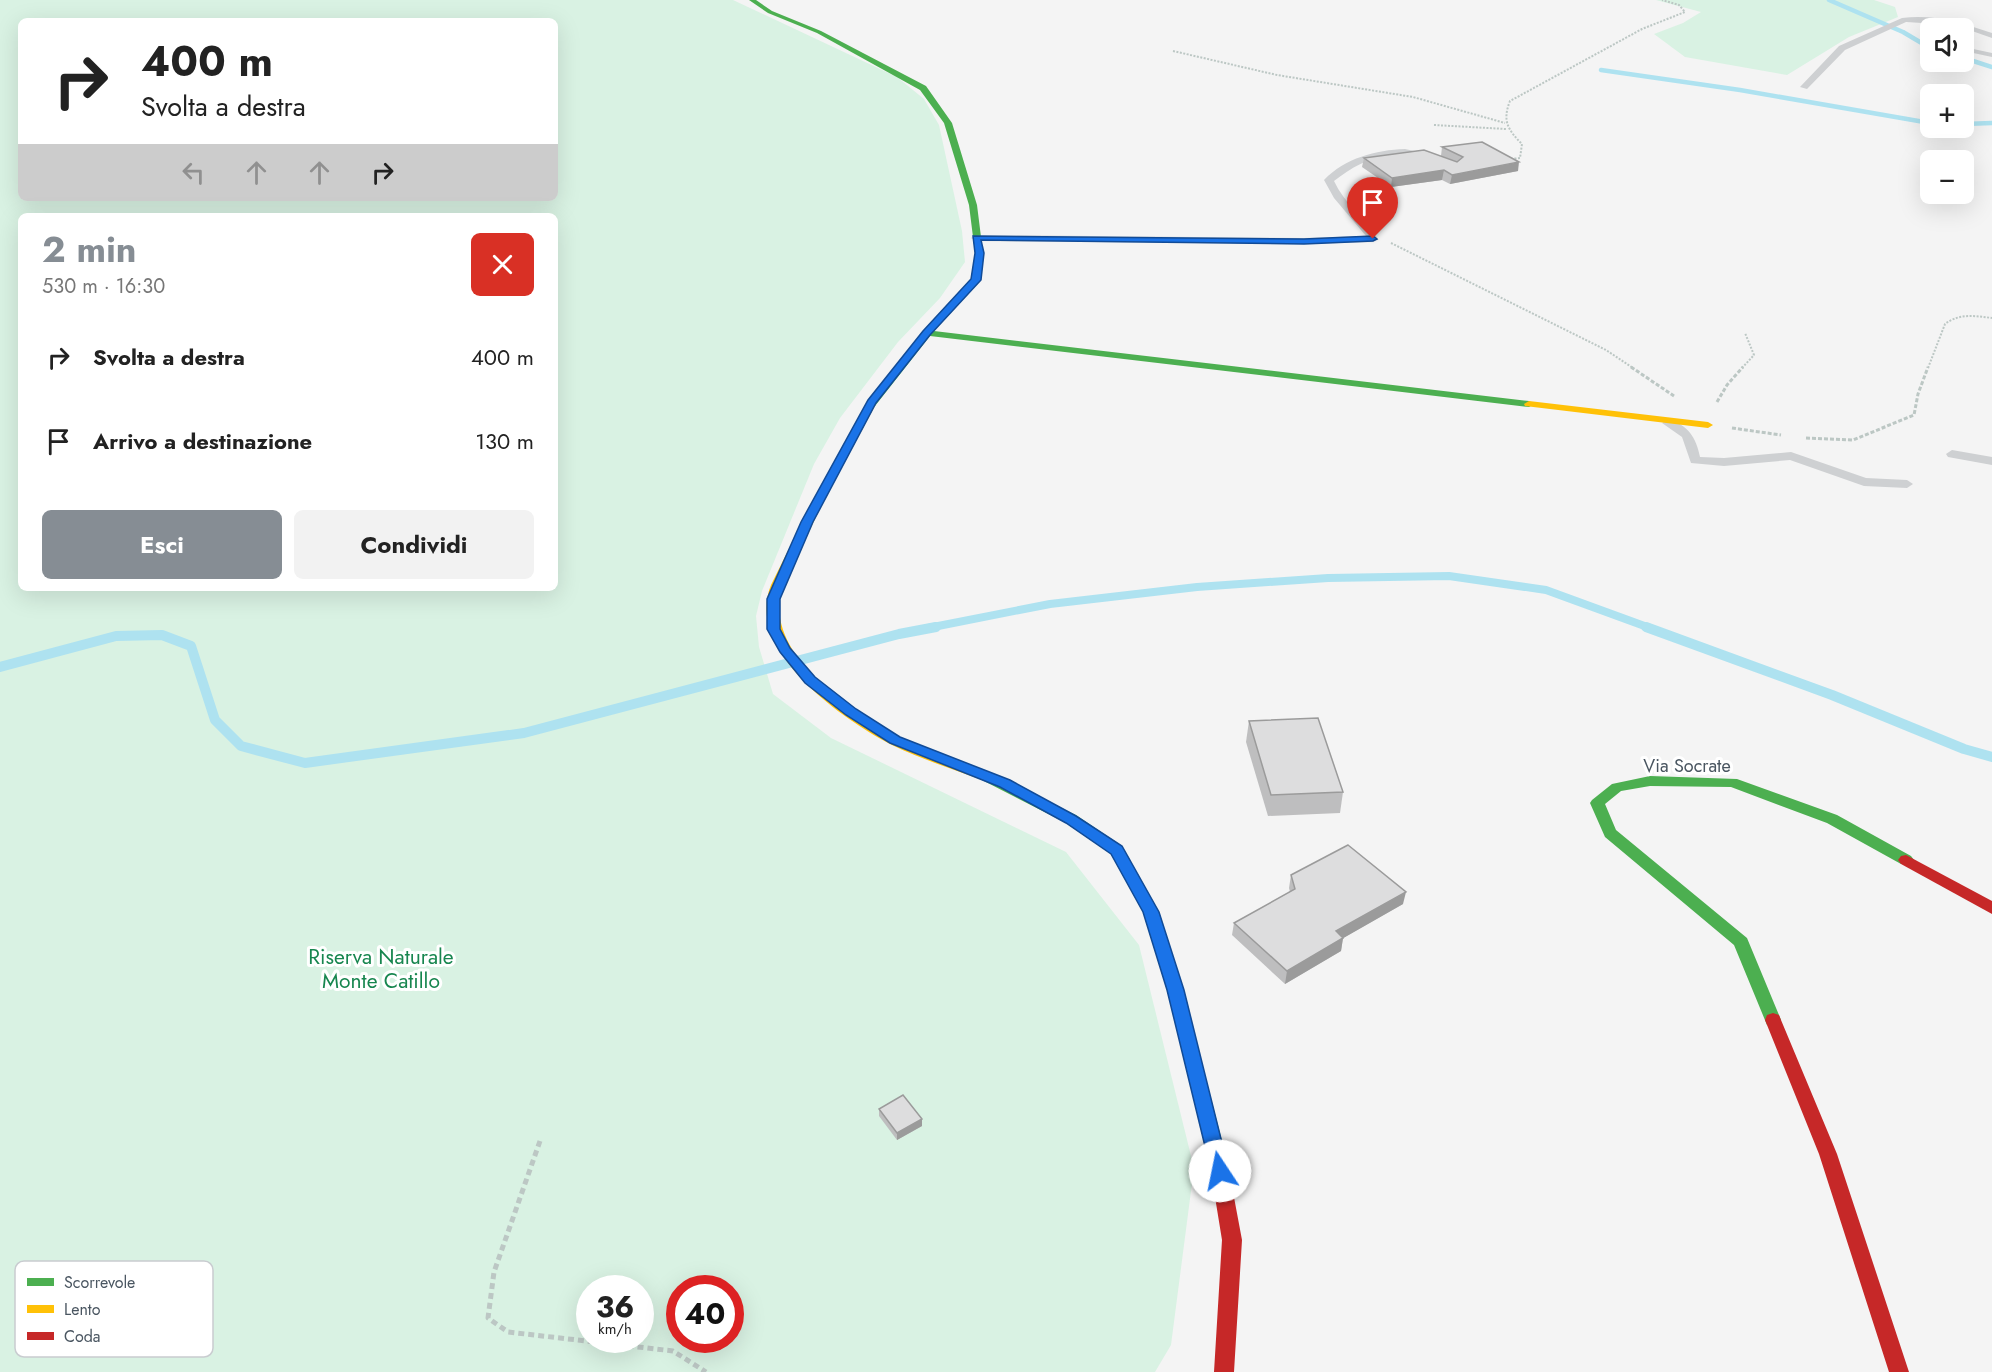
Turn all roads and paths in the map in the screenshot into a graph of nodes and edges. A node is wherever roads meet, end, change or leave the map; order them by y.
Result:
1 (752, 0) edge
2 (1662, 0) edge
3 (1992, 36) edge
4 (1173, 51) dead end
5 (1974, 51) edge
6 (1992, 55) edge
7 (1804, 87) dead end
8 (1505, 123) junction
9 (1434, 125) dead end
10 (1506, 129) junction
11 (1509, 160) edge
12 (1444, 161) edge
13 (976, 238) junction
14 (1373, 239) junction
15 (1992, 318) edge
16 (927, 333) junction
17 (1745, 333) dead end
18 (1675, 396) dead end
19 (1662, 421) junction
20 (1708, 425) junction
21 (1784, 435) dead end
22 (1805, 438) dead end
23 (1952, 454) dead end
24 (1992, 461) edge
25 (1907, 484) dead end
26 (1992, 908) edge
27 (540, 1141) dead end
28 (706, 1372) edge
29 (1224, 1372) edge
30 (1899, 1372) edge

1 - 13 street
2 - 8 path
3 - 7 lane
4 - 8 path
5 - 6 lane
8 - 10 path
9 - 10 path
10 - 11 path
12 - 14 lane
13 - 14 lane
13 - 16 street
14 - 18 path
15 - 22 path
16 - 19 street
16 - 29 street
17 - 20 path
19 - 20 street
19 - 25 lane
20 - 21 path
23 - 24 lane
26 - 30 street, Via Socrate
27 - 28 path

